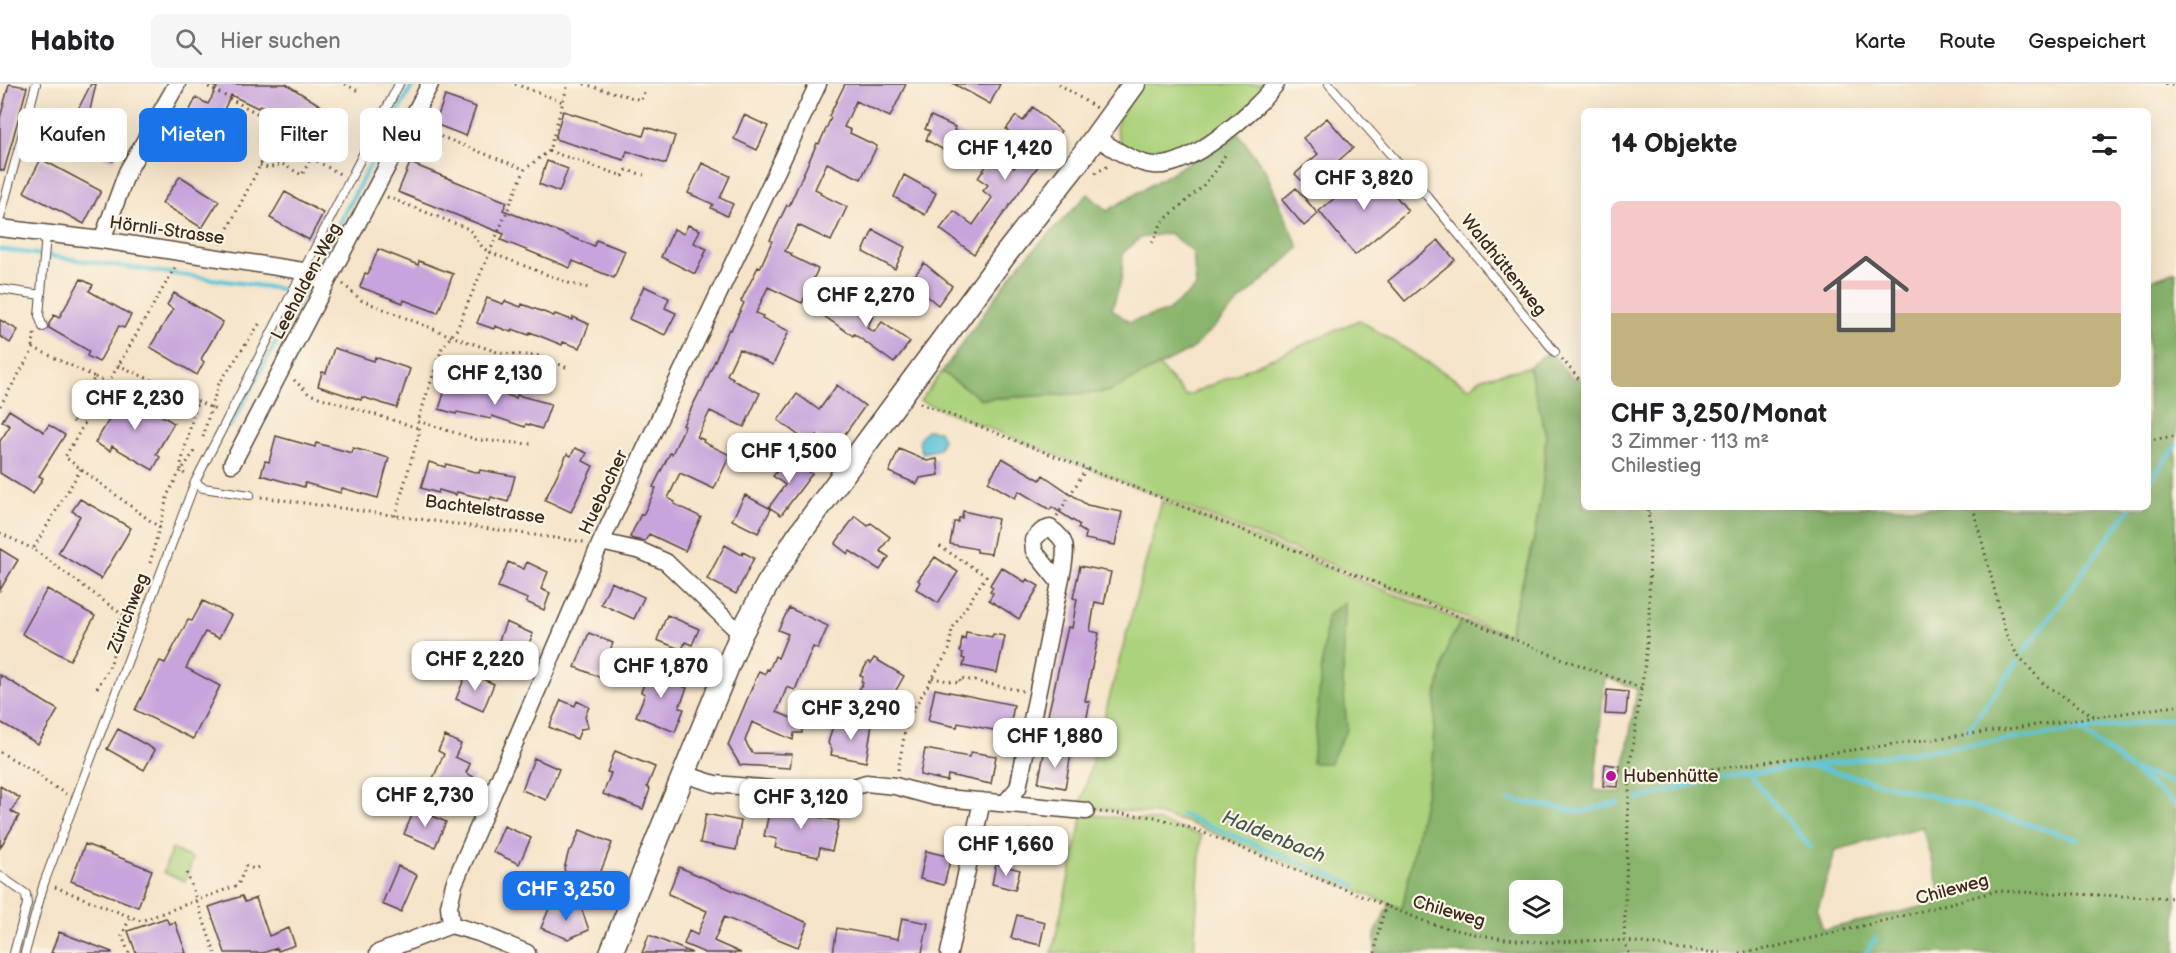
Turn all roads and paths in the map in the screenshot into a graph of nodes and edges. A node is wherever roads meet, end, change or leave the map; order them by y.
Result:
1 (36, 84) edge
2 (177, 84) edge
3 (203, 84) edge
4 (345, 84) edge
5 (399, 84) edge
6 (430, 84) edge
7 (515, 84) edge
8 (568, 84) edge
9 (584, 84) edge
10 (818, 84) edge
11 (1059, 84) edge
12 (1134, 84) edge
13 (1276, 84) edge
14 (1329, 84) edge
15 (2165, 84) edge
16 (2176, 86) edge
17 (645, 90) dead end
18 (360, 92) dead end
19 (562, 102) junction
20 (417, 108) edge
21 (259, 114) edge
22 (1110, 117) junction
23 (1220, 136) junction
24 (442, 137) edge
25 (1095, 137) junction
26 (549, 152) junction
27 (1126, 154) junction
28 (262, 162) edge
29 (390, 162) edge
30 (282, 164) joint
31 (260, 165) junction
32 (525, 169) junction
33 (644, 176) dead end
34 (1089, 178) dead end
35 (350, 179) junction
36 (375, 192) junction
37 (0, 218) edge
38 (0, 228) edge
39 (102, 240) junction
40 (46, 241) junction
41 (1152, 243) dead end
42 (489, 252) junction
43 (214, 257) junction
44 (174, 270) dead end
45 (300, 277) junction
46 (332, 283) junction
47 (590, 288) dead end
48 (0, 289) edge
49 (41, 295) junction
50 (43, 327) dead end
51 (451, 336) junction
52 (1555, 352) joint
53 (118, 365) junction
54 (282, 369) junction
55 (570, 369) dead end
56 (95, 376) junction
57 (1581, 382) edge
58 (107, 383) junction
59 (104, 389) junction
60 (903, 396) junction
61 (198, 401) junction
62 (207, 405) dead end
63 (0, 406) edge
64 (418, 421) junction
65 (419, 428) junction
66 (2176, 436) edge
67 (2151, 440) edge
68 (531, 444) dead end
69 (232, 464) dead end
70 (81, 469) junction
71 (1086, 469) junction
72 (195, 482) junction
73 (250, 495) joint
74 (1648, 510) edge
75 (1652, 510) edge
76 (1974, 510) edge
77 (1649, 514) junction
78 (395, 516) junction
79 (160, 528) dead end
80 (1050, 528) junction
81 (0, 533) edge
82 (601, 542) junction
83 (936, 544) dead end
84 (33, 549) junction
85 (1059, 582) junction
86 (741, 634) junction
87 (932, 678) junction
88 (97, 688) dead end
89 (1641, 688) junction
90 (1037, 694) junction
91 (2176, 706) edge
92 (2095, 717) junction
93 (0, 752) edge
94 (684, 774) junction
95 (1629, 782) junction
96 (895, 786) junction
97 (75, 800) junction
98 (982, 801) junction
99 (1006, 802) junction
100 (1086, 811) joint
101 (261, 866) dead end
102 (187, 873) dead end
103 (0, 876) edge
104 (61, 889) dead end
105 (2176, 897) edge
106 (196, 900) junction
107 (27, 904) junction
108 (1386, 905) junction
109 (37, 909) junction
110 (130, 917) junction
111 (451, 925) junction
112 (1624, 941) junction
113 (516, 951) edge
114 (14, 953) edge
115 (25, 953) edge
116 (129, 953) edge
117 (215, 953) edge
118 (378, 953) edge
119 (610, 953) edge
120 (949, 953) edge
121 (1375, 953) edge
122 (1629, 953) edge
123 (1720, 953) edge
124 (1738, 953) edge

1 - 37 lane
2 - 39 street
3 - 21 path
4 - 18 path
5 - 35 lane
6 - 20 street, Leehalden-Weg
7 - 19 path
8 - 19 path
9 - 17 path
10 - 82 street, Huebacher
11 - 22 path
12 - 22 street
13 - 23 street
14 - 52 lane, Waldhüttenweg
15 - 16 path
19 - 26 path
22 - 25 street
23 - 27 street
23 - 41 path
24 - 32 path
25 - 27 street
25 - 60 street
26 - 32 path
26 - 33 path
27 - 34 path
28 - 31 path
29 - 36 street, Leehalden-Weg
30 - 31 path
30 - 35 path
31 - 43 path
32 - 42 path
35 - 45 lane
36 - 42 path
36 - 46 street, Leehalden-Weg
38 - 40 street, Hörnli-Strasse
39 - 40 street, Hörnli-Strasse
39 - 43 street, Hörnli-Strasse
40 - 49 lane
42 - 47 path
42 - 51 path
43 - 45 street, Hörnli-Strasse
44 - 53 path
45 - 46 street, Hörnli-Strasse
45 - 72 lane, Zürichweg
46 - 51 path
46 - 54 street, Leehalden-Weg
48 - 49 lane
49 - 50 lane
51 - 55 path
51 - 64 path
52 - 57 path
53 - 58 path
53 - 61 path
54 - 65 path
54 - 69 street, Leehalden-Weg
56 - 58 path
56 - 59 path
56 - 63 path
58 - 59 path
59 - 70 path
60 - 71 path
60 - 86 street
61 - 62 path
61 - 72 path
64 - 65 path
64 - 68 path
65 - 78 path
66 - 67 path
70 - 79 path
70 - 84 path
71 - 80 path
71 - 89 path
72 - 73 lane
72 - 97 lane, Zürichweg
73 - 78 path, Bachtelstrasse
74 - 77 path
75 - 77 path
76 - 92 path
77 - 89 path
78 - 82 path, Bachtelstrasse
80 - 85 street
80 - 85 street
81 - 84 path
82 - 86 street
82 - 111 street, Huebacher
83 - 87 path
84 - 88 path
85 - 90 street
86 - 94 street
87 - 90 path
87 - 96 path
89 - 95 path
90 - 99 street
91 - 92 path
92 - 95 path
93 - 97 path
94 - 96 street
94 - 119 street
95 - 112 path
96 - 98 street
97 - 109 lane, Zürichweg
98 - 99 street
98 - 120 street
99 - 100 street
100 - 108 path, Chileweg
101 - 106 path
102 - 106 path
103 - 107 lane
104 - 110 path
105 - 124 path, Chileweg
106 - 110 path
106 - 117 path
107 - 109 lane
107 - 114 lane
108 - 112 path, Chileweg
108 - 121 path
109 - 115 lane, Zürichweg
110 - 116 path
111 - 113 street
111 - 118 street
112 - 122 path
112 - 123 path, Chileweg

